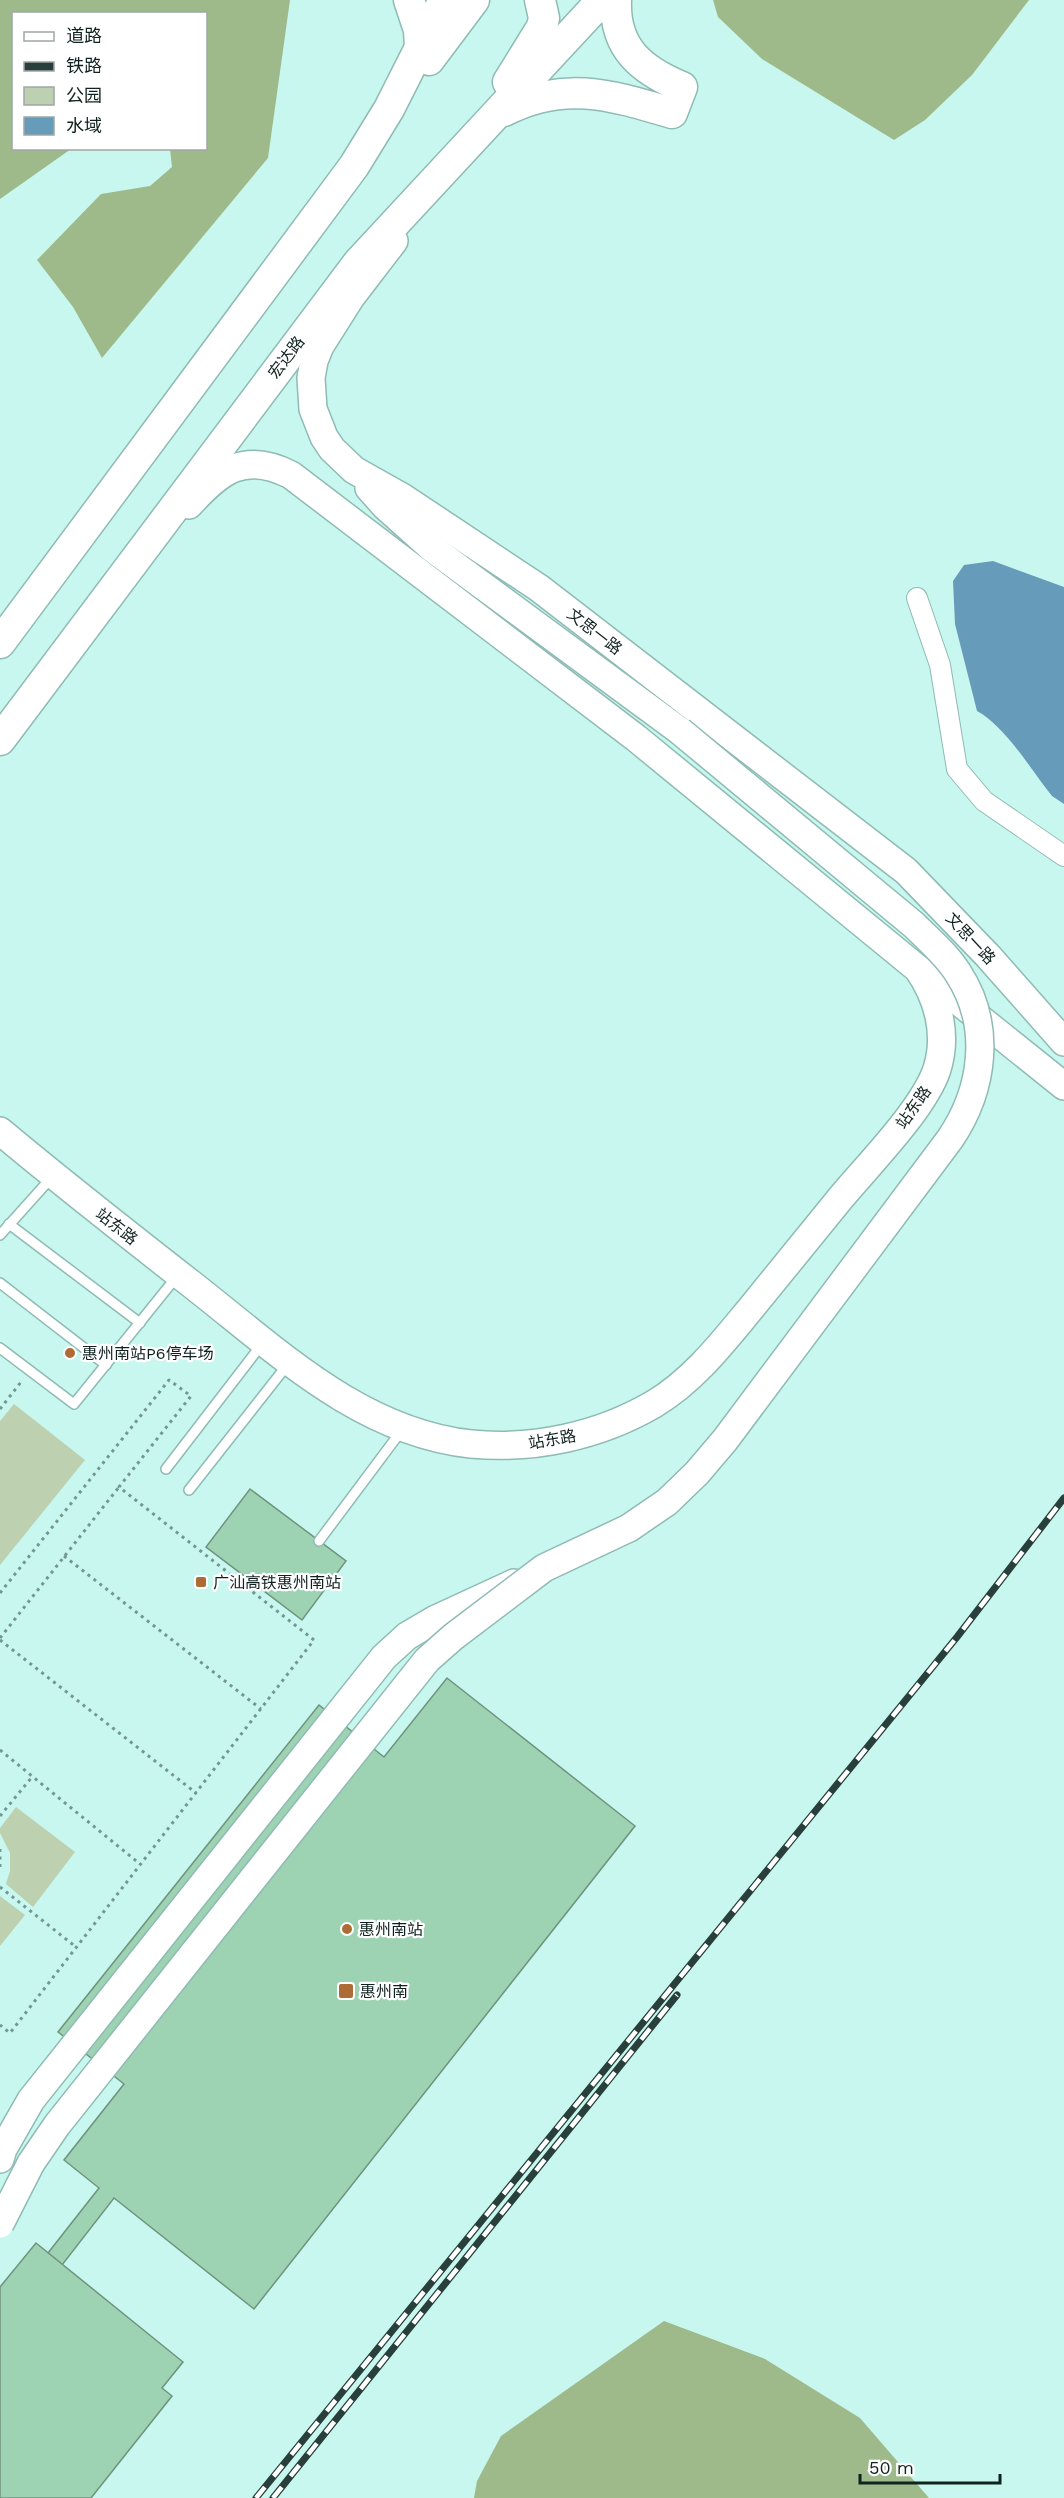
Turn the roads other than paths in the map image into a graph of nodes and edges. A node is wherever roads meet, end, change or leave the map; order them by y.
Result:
1 (409, 0) edge
2 (444, 0) edge
3 (474, 0) edge
4 (540, 0) edge
5 (602, 0) edge
6 (616, 0) edge
7 (420, 47) junction
8 (389, 109) junction
9 (491, 119) junction
10 (452, 160) junction
11 (430, 184) junction
12 (354, 470) junction
13 (141, 551) junction
14 (917, 598) dead end
15 (0, 643) edge
16 (0, 740) edge
17 (1064, 855) edge
18 (918, 969) junction
19 (1064, 1042) edge
20 (1064, 1086) edge
21 (0, 1131) edge
22 (53, 1175) junction
23 (9, 1224) junction
24 (0, 1235) edge
25 (179, 1275) junction
26 (0, 1283) edge
27 (140, 1323) junction
28 (264, 1342) junction
29 (0, 1348) edge
30 (290, 1362) junction
31 (106, 1365) junction
32 (404, 1429) junction
33 (166, 1469) dead end
34 (189, 1490) dead end
35 (319, 1541) dead end
36 (544, 1568) junction
37 (0, 2159) edge
38 (0, 2224) edge

1 - 7 main road
2 - 7 main road
3 - 8 main road
4 - 10 main road
5 - 9 main road, 宏达路
6 - 9 main road
7 - 8 main road
8 - 15 main road
9 - 10 main road, 宏达路
10 - 11 main road, 宏达路
11 - 12 street, 文思一路
11 - 13 main road, 宏达路
12 - 19 street, 文思一路
12 - 36 street, bridge
13 - 16 main road, 宏达路
13 - 18 street
14 - 17 street
18 - 20 street
18 - 32 street, 站东路
21 - 22 street, 站东路
22 - 23 lane
22 - 25 street, 站东路
23 - 24 lane
23 - 27 lane
25 - 27 lane
25 - 28 street, 站东路
26 - 31 lane
27 - 31 lane
28 - 30 street, 站东路
28 - 33 lane
29 - 31 lane
30 - 32 street, 站东路
30 - 34 lane
32 - 35 lane
36 - 37 street, bridge
36 - 38 street, bridge

